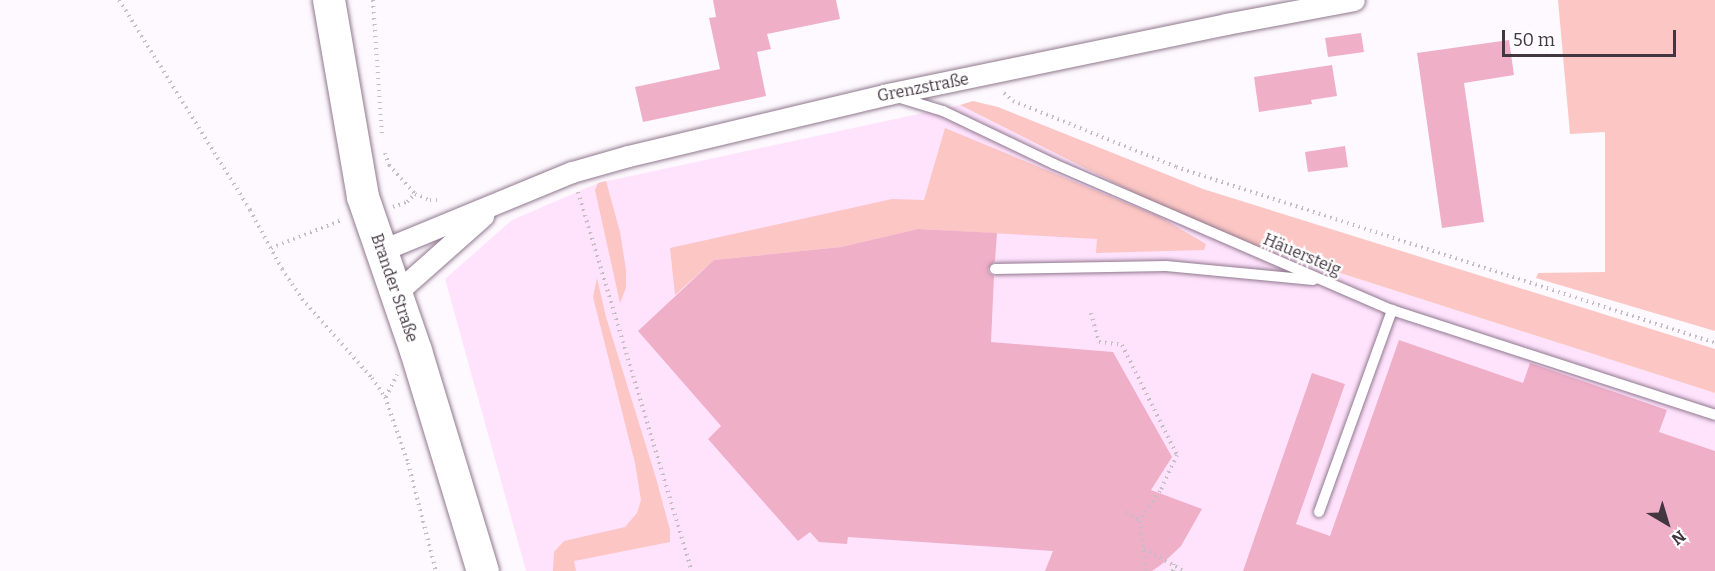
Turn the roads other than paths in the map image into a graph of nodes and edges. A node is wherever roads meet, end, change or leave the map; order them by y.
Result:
1 (329, 0) edge
2 (1354, 0) edge
3 (888, 94) junction
4 (500, 202) junction
5 (380, 251) junction
6 (995, 269) dead end
7 (1322, 281) junction
8 (395, 294) junction
9 (1392, 310) junction
10 (1715, 415) edge
11 (1319, 512) dead end
12 (483, 571) edge

1 - 5 main road, Brander Straße
2 - 3 street, Grenzstraße
3 - 4 street, Grenzstraße
3 - 7 lane, Häuersteig
4 - 5 street, Grenzstraße
4 - 8 street, Grenzstraße
5 - 8 main road, Brander Straße
6 - 7 lane
7 - 9 lane, Häuersteig
8 - 12 main road, Brander Straße
9 - 10 lane, Häuersteig
9 - 11 lane

